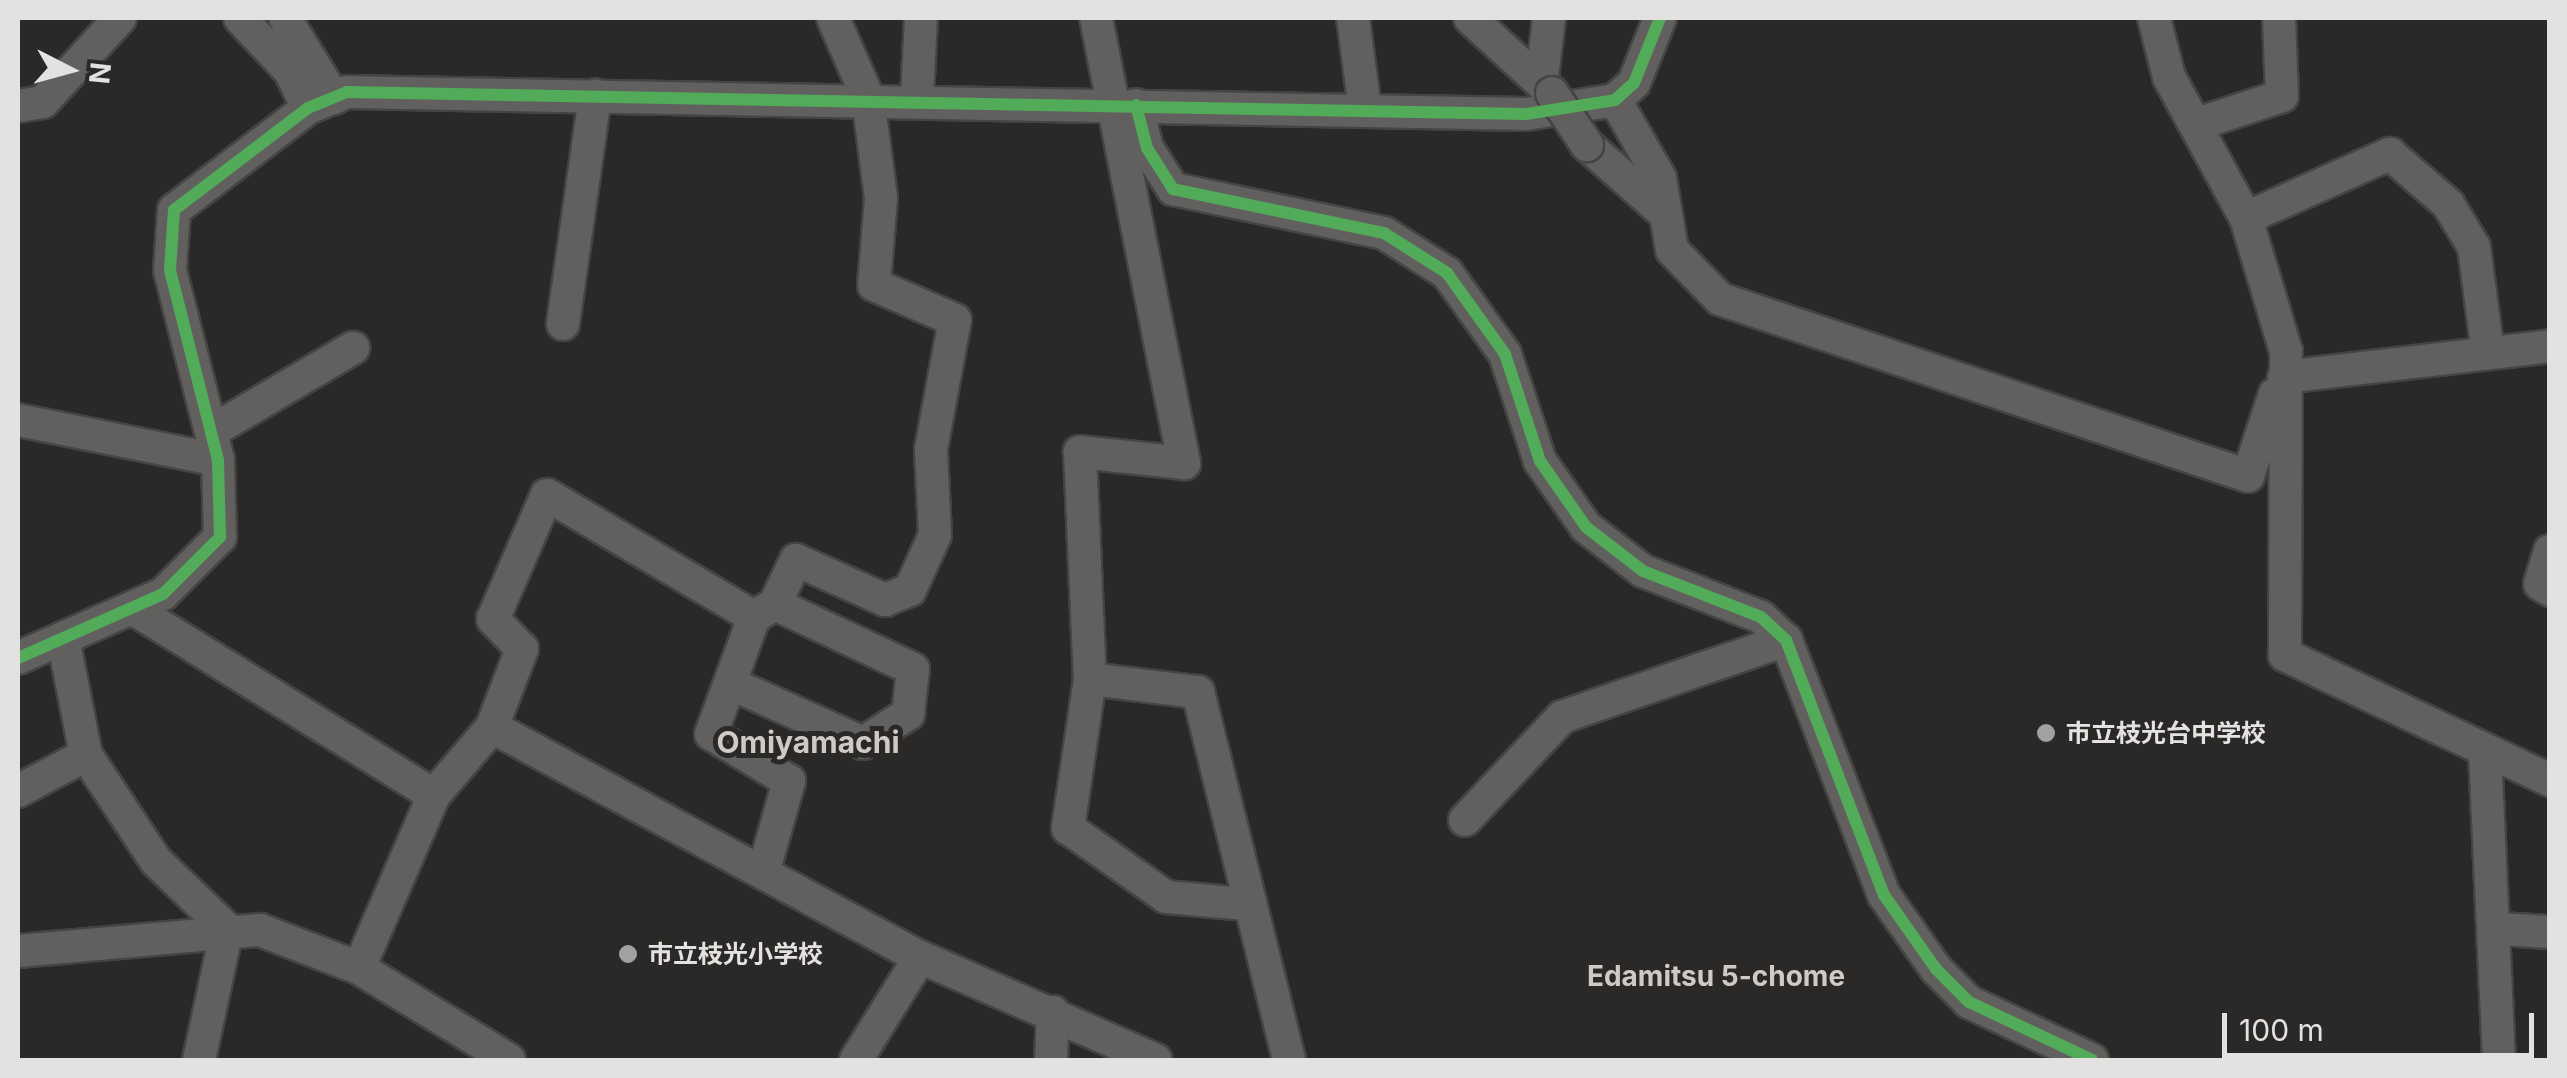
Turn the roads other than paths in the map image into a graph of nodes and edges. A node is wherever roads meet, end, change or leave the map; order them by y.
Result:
1 (120, 18) edge
2 (240, 18) edge
3 (285, 18) edge
4 (833, 18) edge
5 (921, 18) edge
6 (1096, 18) edge
7 (1352, 18) edge
8 (1470, 18) edge
9 (1549, 18) edge
10 (1660, 18) edge
11 (2154, 18) edge
12 (2280, 18) edge
13 (1547, 85) junction
14 (595, 95) junction
15 (868, 98) junction
16 (917, 100) junction
17 (1615, 100) junction
18 (321, 103) junction
19 (1125, 105) junction
20 (18, 106) edge
21 (1365, 109) junction
22 (2198, 124) junction
23 (1664, 213) junction
24 (2246, 218) junction
25 (563, 324) dead end
26 (2550, 346) edge
27 (354, 348) dead end
28 (2488, 352) junction
29 (2284, 376) junction
30 (18, 420) edge
31 (215, 446) junction
32 (2550, 551) edge
33 (2550, 590) edge
34 (132, 608) junction
35 (764, 610) junction
36 (63, 638) junction
37 (1786, 640) junction
38 (18, 658) edge
39 (1090, 680) junction
40 (734, 685) junction
41 (492, 727) junction
42 (2485, 752) junction
43 (86, 754) junction
44 (2550, 780) edge
45 (18, 791) edge
46 (434, 795) junction
47 (1465, 820) dead end
48 (763, 873) junction
49 (1244, 904) junction
50 (227, 929) junction
51 (2500, 929) junction
52 (2550, 932) edge
53 (18, 951) edge
54 (920, 957) junction
55 (359, 968) junction
56 (1052, 1012) junction
57 (2021, 1027) junction
58 (199, 1060) edge
59 (509, 1060) edge
60 (856, 1060) edge
61 (1051, 1060) edge
62 (1156, 1060) edge
63 (1290, 1060) edge
64 (2040, 1060) edge
65 (2092, 1060) edge
66 (2499, 1060) edge

1 - 20 street
2 - 18 street
3 - 18 street
4 - 15 street
5 - 16 street
6 - 19 street
7 - 21 street
8 - 13 street
9 - 13 street
10 - 17 street
11 - 22 street
12 - 22 street
13 - 23 street, bridge
14 - 15 street
14 - 18 street
14 - 25 street
15 - 16 street
15 - 35 street
16 - 19 street
17 - 21 street
17 - 23 street
18 - 31 street
19 - 21 street
19 - 37 street
19 - 39 street
22 - 24 street
23 - 29 street
24 - 28 street
24 - 29 street
26 - 28 street
27 - 31 street
28 - 29 street
29 - 42 street
30 - 31 street
31 - 34 street
32 - 33 street
34 - 36 street
34 - 46 street
35 - 40 street
35 - 40 street
35 - 41 street
36 - 38 street
36 - 43 street
37 - 47 street
37 - 57 street
39 - 49 street
39 - 49 street
40 - 48 street
41 - 46 street
41 - 48 street
42 - 44 street
42 - 51 street
43 - 45 street
43 - 50 street
46 - 55 street
48 - 54 street
49 - 63 street
50 - 53 street
50 - 55 street
50 - 58 street
51 - 52 street
51 - 66 street
54 - 56 street
54 - 60 street
55 - 59 street
56 - 61 street
56 - 62 street
57 - 64 street
57 - 65 street

